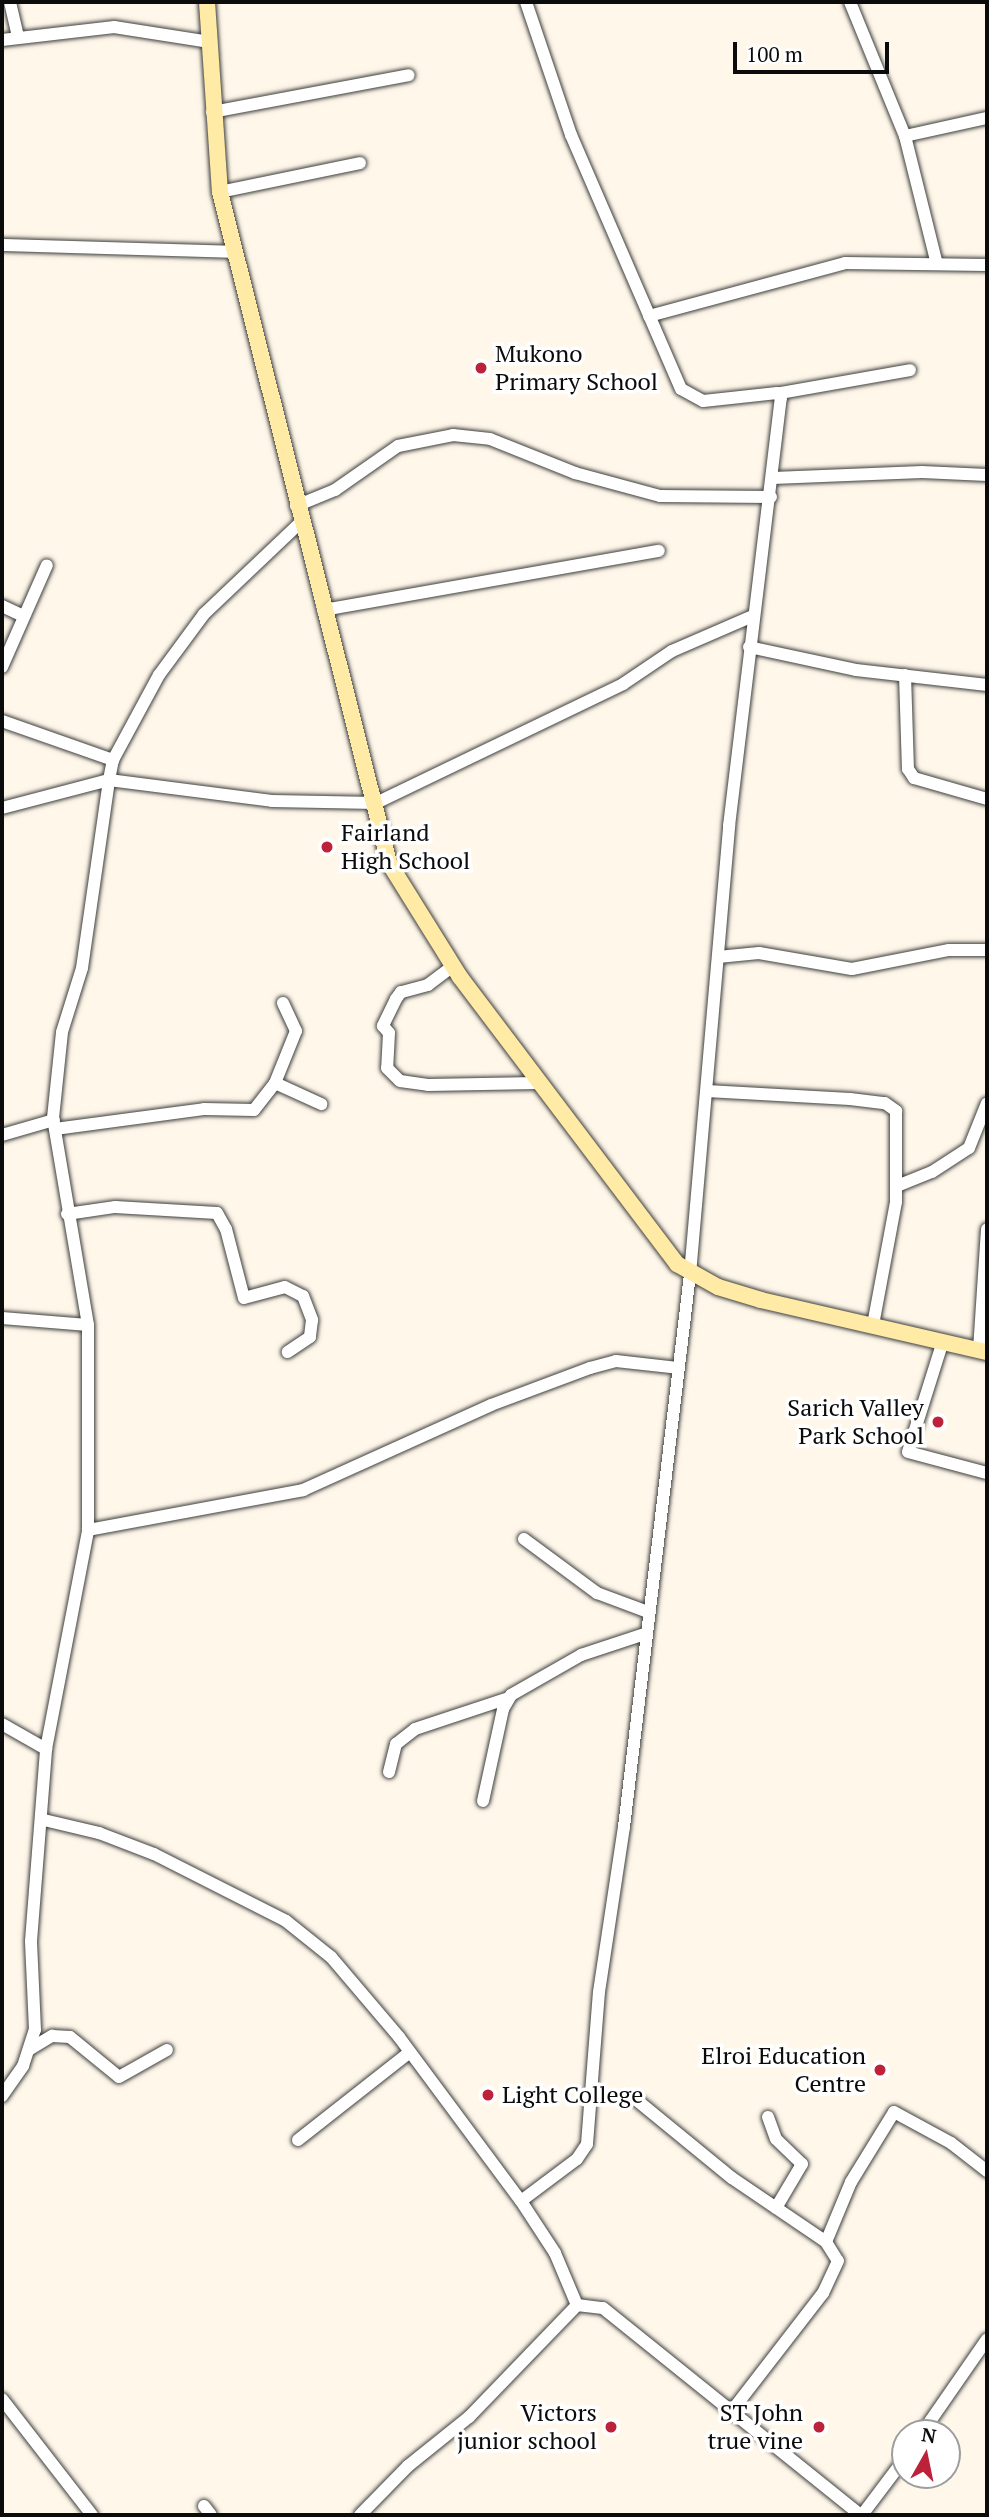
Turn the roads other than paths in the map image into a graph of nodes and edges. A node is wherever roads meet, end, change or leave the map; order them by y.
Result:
1 (10, 2) edge
2 (207, 2) edge
3 (526, 2) edge
4 (850, 2) edge
5 (18, 37) junction
6 (2, 40) edge
7 (210, 42) junction
8 (409, 75) dead end
9 (212, 112) junction
10 (987, 118) edge
11 (905, 136) junction
12 (360, 163) dead end
13 (220, 192) junction
14 (2, 245) edge
15 (233, 252) junction
16 (937, 264) junction
17 (987, 265) edge
18 (649, 316) junction
19 (909, 370) dead end
20 (780, 393) junction
21 (987, 475) edge
22 (773, 478) junction
23 (771, 498) junction
24 (296, 506) junction
25 (300, 523) junction
26 (659, 551) dead end
27 (47, 565) dead end
28 (2, 606) edge
29 (323, 610) junction
30 (23, 616) junction
31 (753, 616) junction
32 (749, 647) junction
33 (2, 667) edge
34 (905, 675) junction
35 (987, 685) edge
36 (2, 721) edge
37 (113, 760) junction
38 (108, 780) junction
39 (987, 799) edge
40 (376, 803) junction
41 (2, 808) edge
42 (987, 950) edge
43 (718, 957) junction
44 (453, 966) junction
45 (283, 1003) dead end
46 (275, 1083) junction
47 (537, 1083) junction
48 (707, 1091) junction
49 (987, 1102) edge
50 (321, 1104) dead end
51 (54, 1124) junction
52 (2, 1135) edge
53 (897, 1186) junction
54 (67, 1214) junction
55 (987, 1228) edge
56 (690, 1274) junction
57 (2, 1318) edge
58 (89, 1325) junction
59 (873, 1325) junction
60 (943, 1341) junction
61 (983, 1351) edge
62 (288, 1352) dead end
63 (678, 1368) junction
64 (987, 1473) edge
65 (88, 1530) junction
66 (524, 1539) dead end
67 (648, 1612) junction
68 (645, 1634) junction
69 (509, 1698) junction
70 (2, 1724) edge
71 (46, 1749) junction
72 (388, 1772) dead end
73 (483, 1801) dead end
74 (44, 1820) junction
75 (30, 2049) junction
76 (167, 2050) dead end
77 (410, 2052) junction
78 (2, 2096) edge
79 (639, 2102) dead end
80 (768, 2118) dead end
81 (298, 2140) dead end
82 (987, 2171) edge
83 (521, 2201) junction
84 (776, 2208) junction
85 (826, 2242) junction
86 (577, 2305) junction
87 (987, 2339) edge
88 (2, 2399) edge
89 (731, 2412) junction
90 (932, 2419) edge
91 (891, 2476) edge
92 (92, 2515) edge
93 (360, 2515) edge
94 (861, 2515) edge

1 - 5 street
2 - 7 street
3 - 18 street
4 - 11 street
5 - 6 street
5 - 7 street
7 - 9 street
8 - 9 street
9 - 13 street
10 - 11 street
11 - 16 street
12 - 13 street
13 - 15 street
14 - 15 street
15 - 24 street
16 - 17 street
16 - 18 street
18 - 20 street
19 - 20 street
20 - 22 street
21 - 22 street
22 - 23 street
23 - 24 street
23 - 31 street
24 - 25 street
25 - 29 street
25 - 37 street
26 - 29 street
27 - 30 street
28 - 30 street
29 - 40 street
30 - 33 street
31 - 32 street
31 - 40 street
32 - 34 street
32 - 43 street
34 - 35 street
34 - 39 street
36 - 37 street
37 - 38 street
38 - 40 street
38 - 41 street
38 - 51 street
40 - 44 street
42 - 43 street
43 - 48 street
44 - 47 street
44 - 47 street
45 - 46 street
46 - 50 street
46 - 51 street
47 - 56 street
48 - 53 street
48 - 56 street
49 - 53 street
51 - 52 street
51 - 54 street
53 - 59 street
54 - 58 street
54 - 62 street
55 - 61 street
56 - 59 street
56 - 63 street
57 - 58 street
58 - 65 street
59 - 60 street
60 - 61 street
60 - 64 street
63 - 65 street
63 - 67 street
65 - 71 street
66 - 67 street
67 - 68 street
68 - 69 street
68 - 83 street
69 - 72 street
69 - 73 street
70 - 71 street
71 - 74 street
74 - 75 street
74 - 77 street
75 - 76 street
75 - 78 street
77 - 81 street
77 - 83 street
79 - 84 street
80 - 84 street
82 - 85 street
83 - 86 street
84 - 85 street
85 - 89 street
86 - 89 street
86 - 93 street
87 - 90 street
88 - 92 street
89 - 94 street
91 - 94 street

